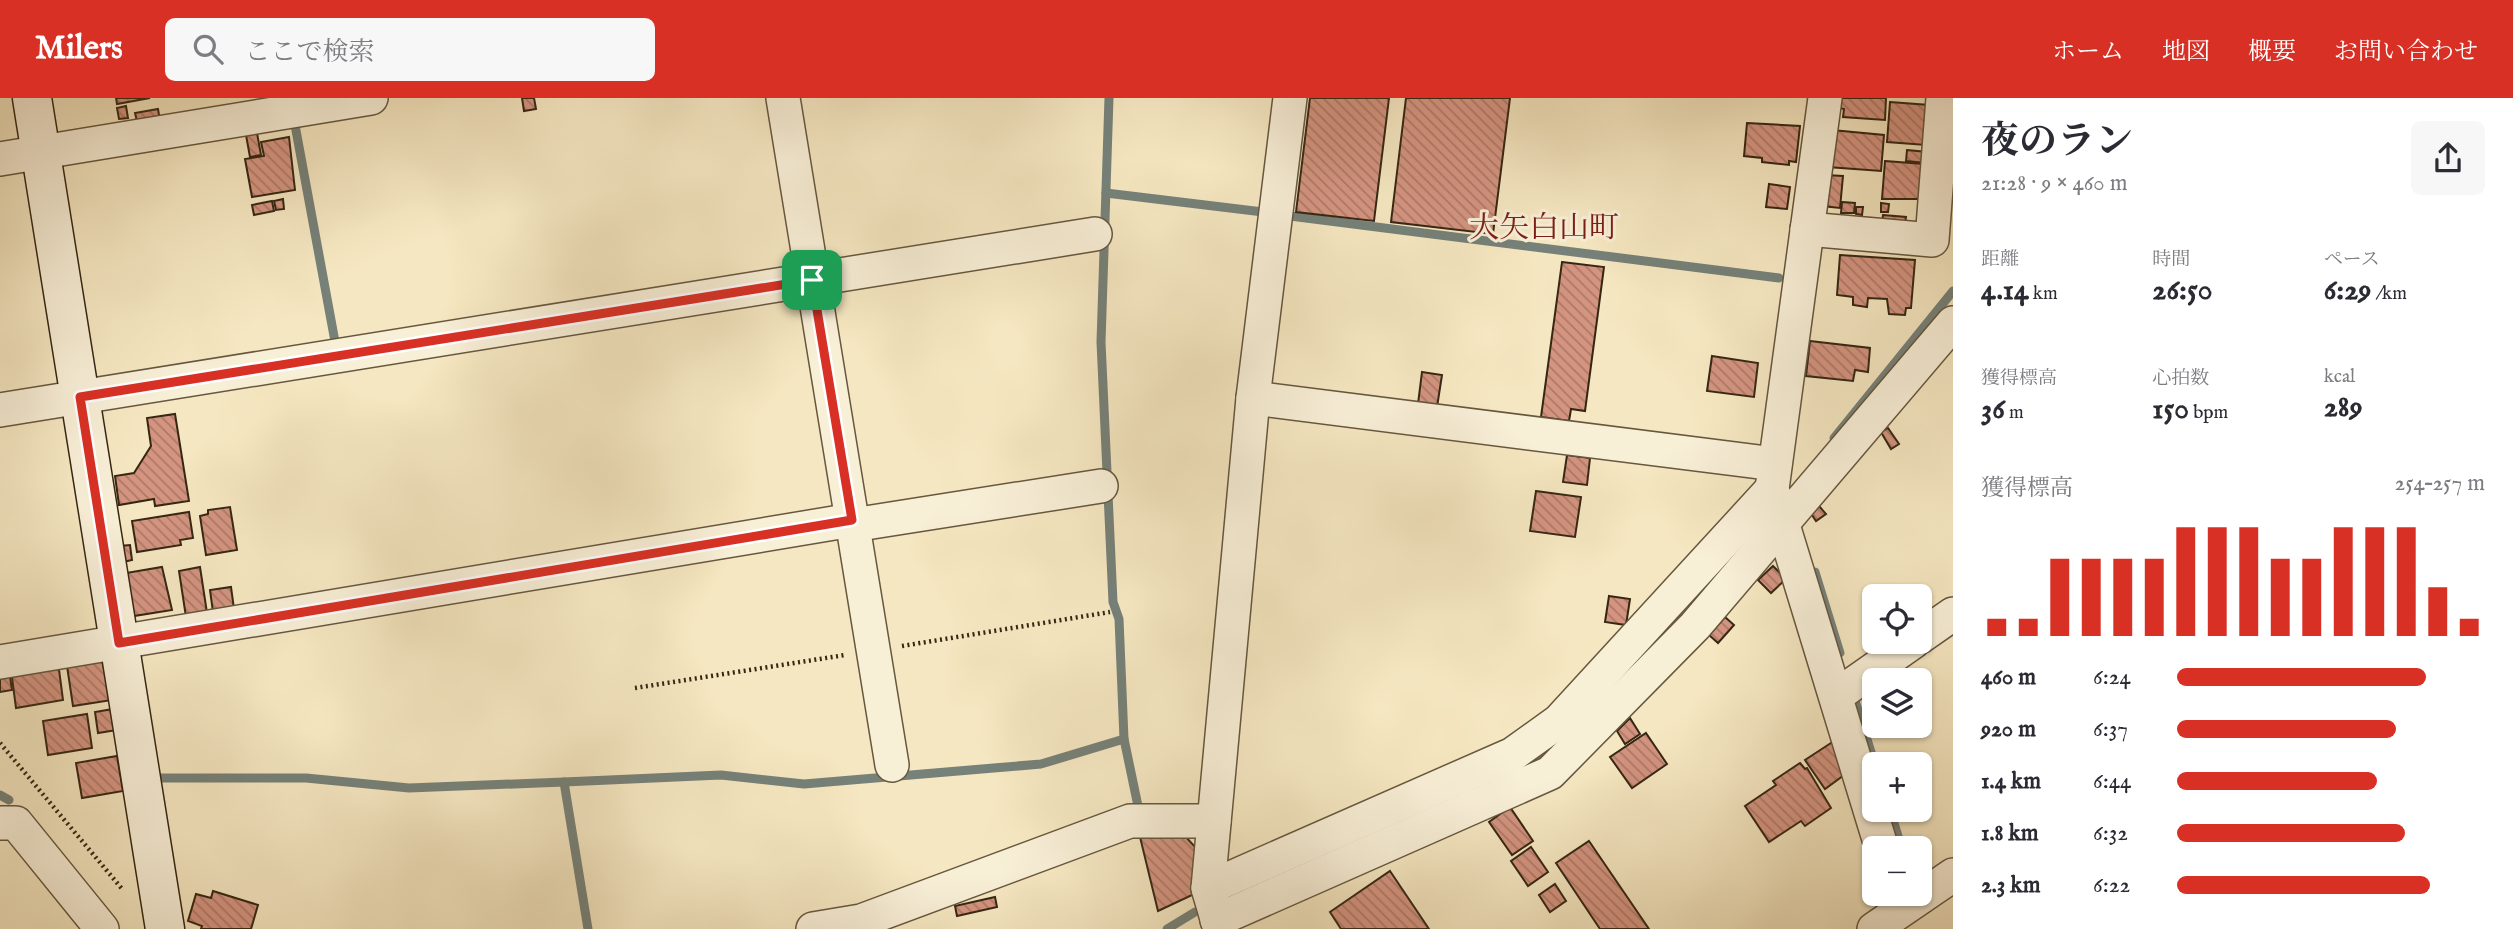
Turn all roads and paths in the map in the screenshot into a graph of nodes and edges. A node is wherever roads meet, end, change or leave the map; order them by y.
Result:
1 (32, 98) edge
2 (371, 98) edge
3 (783, 98) edge
4 (1290, 98) edge
5 (1825, 98) edge
6 (1943, 98) edge
7 (41, 152) junction
8 (0, 159) edge
9 (1807, 229) junction
10 (1095, 234) dead end
11 (812, 280) junction
12 (1953, 323) edge
13 (80, 397) junction
14 (1253, 398) junction
15 (0, 410) edge
16 (1774, 476) junction
17 (1101, 485) dead end
18 (853, 523) junction
19 (1783, 525) junction
20 (1953, 614) edge
21 (1932, 629) edge
22 (119, 643) junction
23 (1896, 654) edge
24 (0, 662) edge
25 (1836, 696) junction
26 (0, 743) edge
27 (892, 765) dead end
28 (1214, 821) junction
29 (0, 823) edge
30 (1878, 836) edge
31 (1953, 875) edge
32 (1208, 888) junction
33 (130, 898) dead end
34 (1903, 911) edge
35 (861, 925) edge
36 (1219, 925) edge
37 (102, 929) edge
38 (165, 929) edge
39 (813, 929) edge
40 (1874, 929) edge

1 - 7 street
2 - 7 street
3 - 11 street
4 - 14 street
5 - 9 street
6 - 9 street
7 - 8 street
7 - 13 street
9 - 16 street
10 - 11 street
11 - 13 street
11 - 18 street
12 - 19 street
13 - 15 street
13 - 22 street
14 - 16 street
14 - 28 street
16 - 19 street
16 - 32 street
17 - 18 street
18 - 22 street
18 - 27 street
19 - 25 street
19 - 36 street
20 - 21 street
22 - 24 street
22 - 38 street
23 - 25 street
25 - 30 street
26 - 33 path
28 - 32 street
28 - 35 street
29 - 37 street
31 - 34 street
32 - 36 street
34 - 40 street
35 - 39 street

